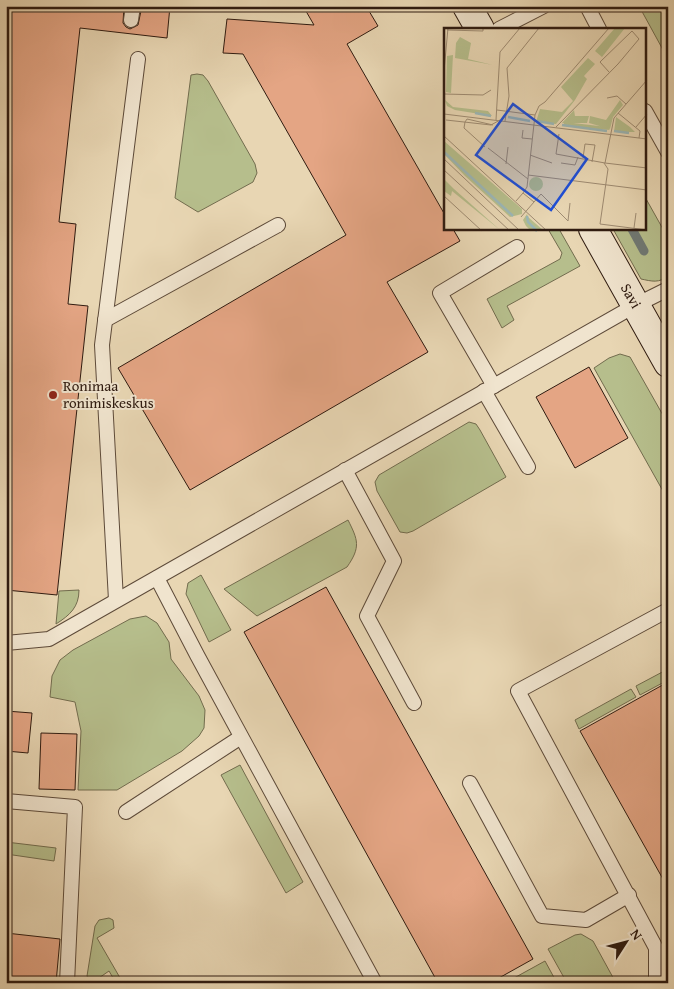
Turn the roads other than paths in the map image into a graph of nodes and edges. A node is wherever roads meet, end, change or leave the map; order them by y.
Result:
1 (467, 6) edge
2 (544, 6) edge
3 (587, 6) edge
4 (479, 28) edge
5 (501, 28) edge
6 (599, 28) edge
7 (138, 59) dead end
8 (646, 113) edge
9 (668, 152) edge
10 (278, 225) dead end
11 (594, 230) edge
12 (517, 247) dead end
13 (668, 289) edge
14 (636, 305) junction
15 (104, 320) junction
16 (668, 363) edge
17 (489, 389) junction
18 (528, 467) dead end
19 (345, 470) junction
20 (157, 578) junction
21 (116, 600) junction
22 (668, 610) edge
23 (6, 643) edge
24 (414, 703) dead end
25 (242, 737) junction
26 (470, 783) dead end
27 (6, 801) edge
28 (126, 812) dead end
29 (629, 895) junction
30 (662, 945) edge
31 (67, 983) edge
32 (375, 983) edge
33 (656, 983) edge

1 - 4 street
2 - 5 lane
3 - 6 lane
7 - 15 lane
8 - 9 lane
10 - 15 lane
11 - 14 street, Savi
12 - 17 lane
13 - 14 lane
14 - 16 street, Savi
14 - 17 lane
15 - 21 lane
17 - 18 lane
17 - 19 lane
19 - 20 lane
19 - 24 lane
20 - 21 lane
20 - 25 lane
21 - 23 lane
22 - 29 lane
25 - 28 lane
25 - 32 lane
26 - 29 lane
27 - 31 lane
29 - 30 lane
30 - 33 lane

